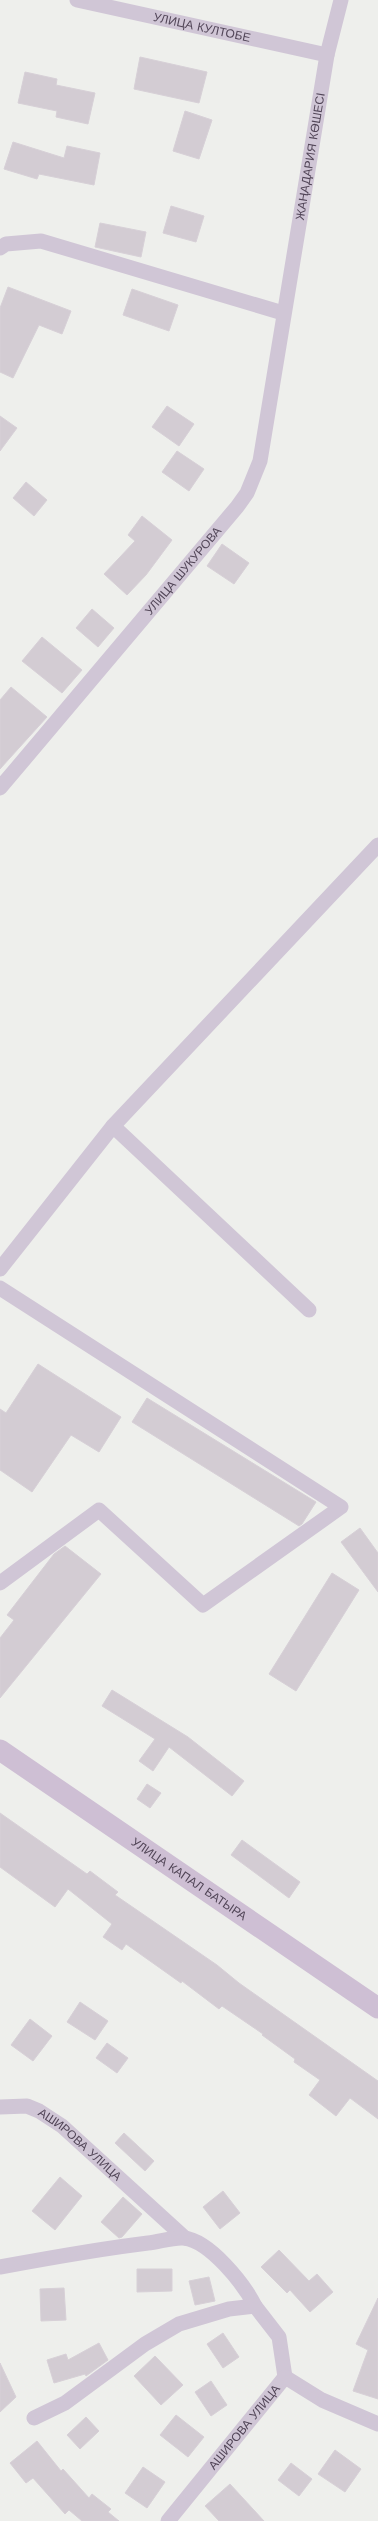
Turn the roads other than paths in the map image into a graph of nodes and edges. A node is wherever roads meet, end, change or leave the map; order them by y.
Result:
1 (77, 0) edge
2 (341, 0) edge
3 (327, 55) junction
4 (0, 248) edge
5 (283, 313) junction
6 (0, 788) edge
7 (378, 845) edge
8 (113, 1126) junction
9 (0, 1269) edge
10 (0, 1288) edge
11 (309, 1310) dead end
12 (0, 1583) edge
13 (0, 1750) edge
14 (378, 2008) edge
15 (0, 2107) edge
16 (185, 2238) junction
17 (0, 2267) edge
18 (256, 2306) junction
19 (285, 2377) junction
20 (34, 2418) dead end
21 (378, 2424) edge
22 (168, 2521) edge

1 - 3 street, УЛИЦА КУЛТОБЕ
2 - 3 street, ЖАҢАДАРИЯ КӨШЕСІ
3 - 5 street, ЖАҢАДАРИЯ КӨШЕСІ
4 - 5 street
5 - 6 street, УЛИЦА ШУКУРОВА
7 - 8 street
8 - 9 street
8 - 11 street
10 - 12 street
13 - 14 main road, УЛИЦА КАПАЛ БАТЫРА
15 - 16 street, АШИРОВА УЛИЦА
16 - 17 street
16 - 18 street, АШИРОВА УЛИЦА
18 - 19 street, АШИРОВА УЛИЦА
18 - 20 street
19 - 21 street, АШИРОВА УЛИЦА
19 - 22 street, АШИРОВА УЛИЦА

